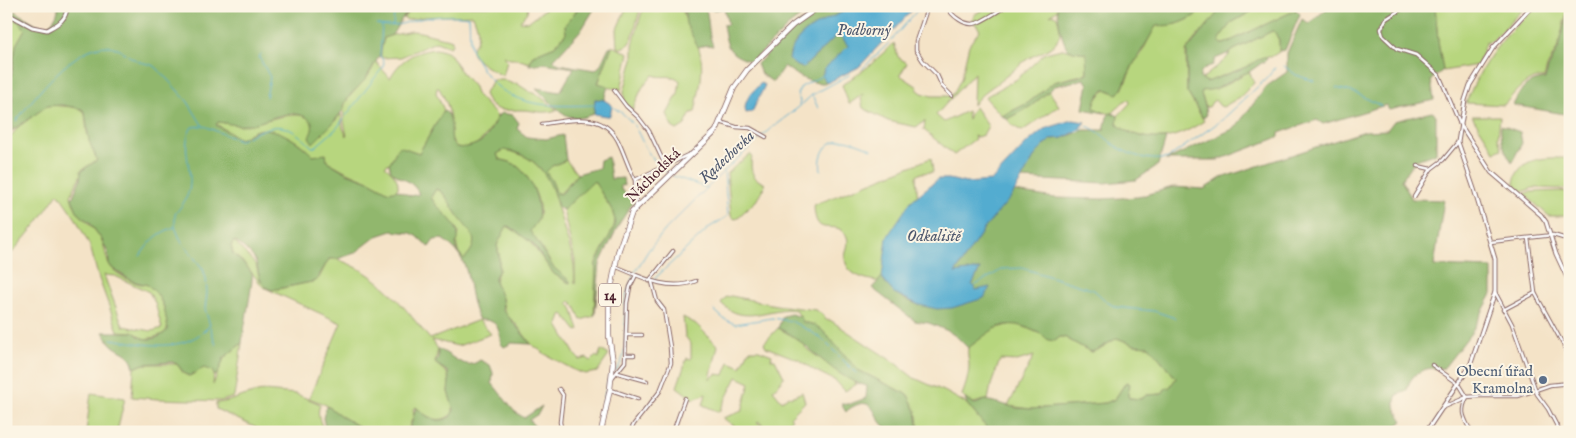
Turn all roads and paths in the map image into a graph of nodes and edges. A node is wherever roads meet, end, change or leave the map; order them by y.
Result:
1 (67, 6) edge
2 (820, 6) edge
3 (928, 6) edge
4 (947, 6) edge
5 (1006, 6) edge
6 (1406, 6) edge
7 (1532, 6) edge
8 (1549, 6) edge
9 (1563, 6) edge
10 (6, 13) edge
11 (614, 90) dead end
12 (952, 96) dead end
13 (720, 122) junction
14 (542, 124) dead end
15 (1460, 124) junction
16 (765, 136) dead end
17 (1458, 142) junction
18 (694, 152) junction
19 (665, 165) junction
20 (1418, 166) dead end
21 (1431, 169) junction
22 (635, 180) junction
23 (1414, 197) dead end
24 (636, 207) junction
25 (1550, 236) junction
26 (1528, 238) junction
27 (1570, 240) edge
28 (1490, 242) junction
29 (673, 251) dead end
30 (616, 266) junction
31 (636, 275) junction
32 (696, 280) dead end
33 (650, 281) junction
34 (1570, 284) edge
35 (1495, 292) junction
36 (1535, 293) junction
37 (1504, 310) junction
38 (626, 335) junction
39 (642, 335) dead end
40 (626, 355) junction
41 (634, 355) dead end
42 (1570, 357) edge
43 (1432, 365) dead end
44 (618, 373) junction
45 (611, 379) junction
46 (647, 381) dead end
47 (1570, 383) edge
48 (1459, 384) junction
49 (559, 389) dead end
50 (610, 390) junction
51 (1535, 391) junction
52 (1466, 397) junction
53 (686, 398) dead end
54 (638, 399) dead end
55 (1441, 408) junction
56 (562, 432) edge
57 (601, 432) edge
58 (630, 432) edge
59 (673, 432) edge
60 (1426, 432) edge
61 (1471, 432) edge
62 (1560, 432) edge

1 - 10 street
2 - 13 main road, Náchodská / 14
3 - 12 street
4 - 5 street
6 - 15 street
7 - 15 street
8 - 9 street
11 - 19 street
13 - 16 street
13 - 18 main road, Náchodská / 14
14 - 22 street
15 - 17 street
15 - 25 street
17 - 21 street
17 - 28 street
18 - 19 street
18 - 24 main road, Náchodská / 14
19 - 22 street
20 - 21 street
21 - 23 street
22 - 24 street
24 - 30 main road, Náchodská / 14
25 - 26 street
25 - 27 street
25 - 34 street
26 - 28 street
26 - 36 street
28 - 35 street
29 - 33 street
30 - 31 street
30 - 45 main road, Náchodská / 14
31 - 33 street
31 - 38 street
32 - 33 street
33 - 58 street
35 - 37 street
35 - 48 street
36 - 37 street
36 - 42 street
37 - 51 street
38 - 39 street
38 - 40 street
40 - 41 street
40 - 44 street
43 - 48 street
44 - 45 street
44 - 46 street
45 - 50 main road, Náchodská / 14
47 - 51 street
48 - 52 street
48 - 55 street
49 - 56 street
50 - 54 street
50 - 57 main road, Náchodská / 14
51 - 52 street
51 - 62 street
52 - 55 street
52 - 61 street
53 - 59 street
55 - 60 street

